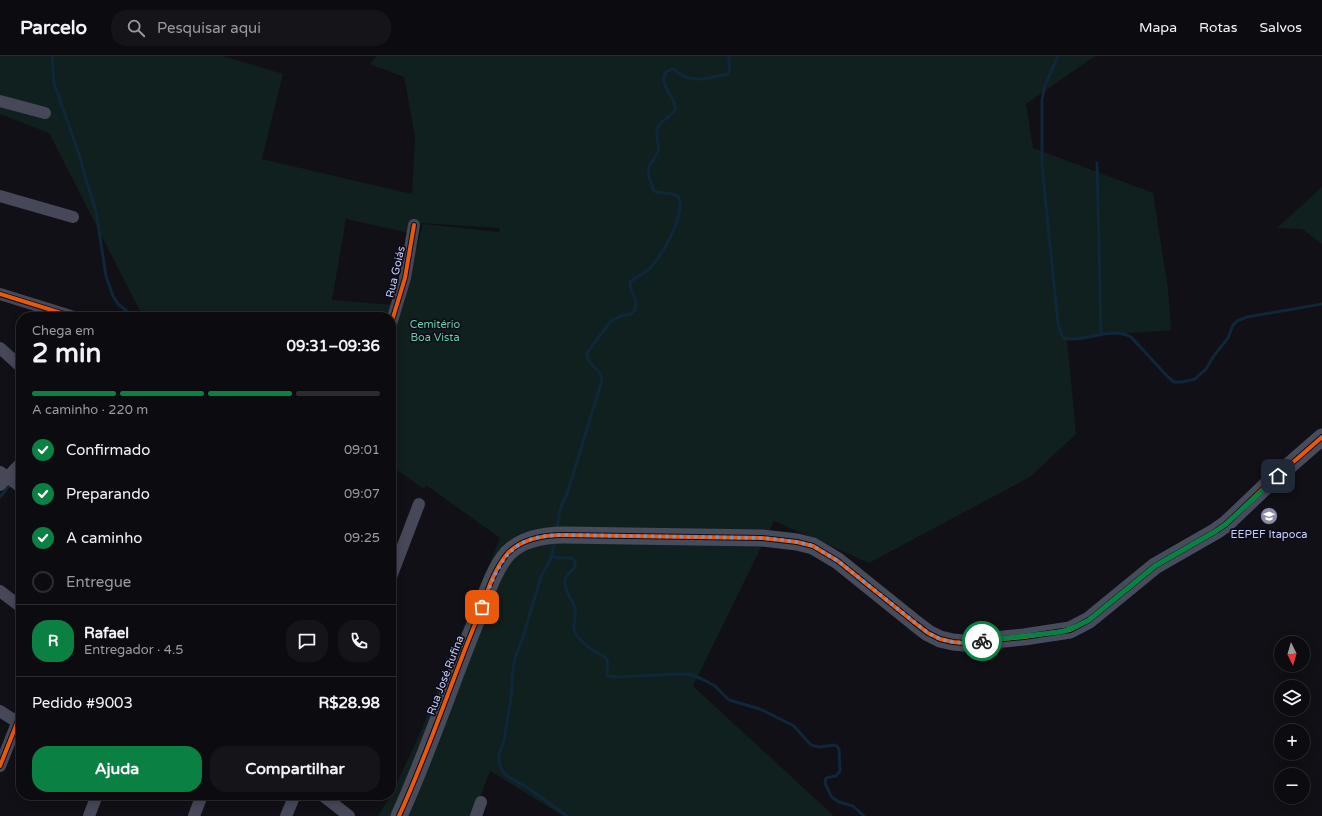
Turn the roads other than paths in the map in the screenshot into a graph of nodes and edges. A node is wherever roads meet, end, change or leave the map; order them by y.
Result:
1 (0, 101) edge
2 (45, 113) dead end
3 (0, 196) edge
4 (73, 217) dead end
5 (414, 225) dead end
6 (0, 294) edge
7 (58, 312) edge
8 (395, 312) edge
9 (0, 348) edge
10 (16, 362) edge
11 (1322, 437) edge
12 (16, 467) edge
13 (2, 478) edge
14 (16, 485) edge
15 (419, 504) dead end
16 (396, 564) edge
17 (0, 592) edge
18 (16, 603) edge
19 (0, 711) edge
20 (16, 716) edge
21 (16, 725) edge
22 (0, 766) edge
23 (95, 800) edge
24 (200, 800) edge
25 (293, 800) edge
26 (328, 800) edge
27 (481, 802) dead end
28 (89, 816) edge
29 (194, 816) edge
30 (286, 816) edge
31 (349, 816) edge
32 (399, 816) edge
33 (476, 816) edge

1 - 2 street
3 - 4 street
5 - 8 street, Rua Goiás
6 - 7 street
9 - 10 street
11 - 32 street, Rua José Rufina
12 - 13 street
13 - 14 street
15 - 16 street
17 - 18 street
19 - 20 street
21 - 22 street
23 - 28 street
24 - 29 street
25 - 30 street
26 - 31 street
27 - 33 street

